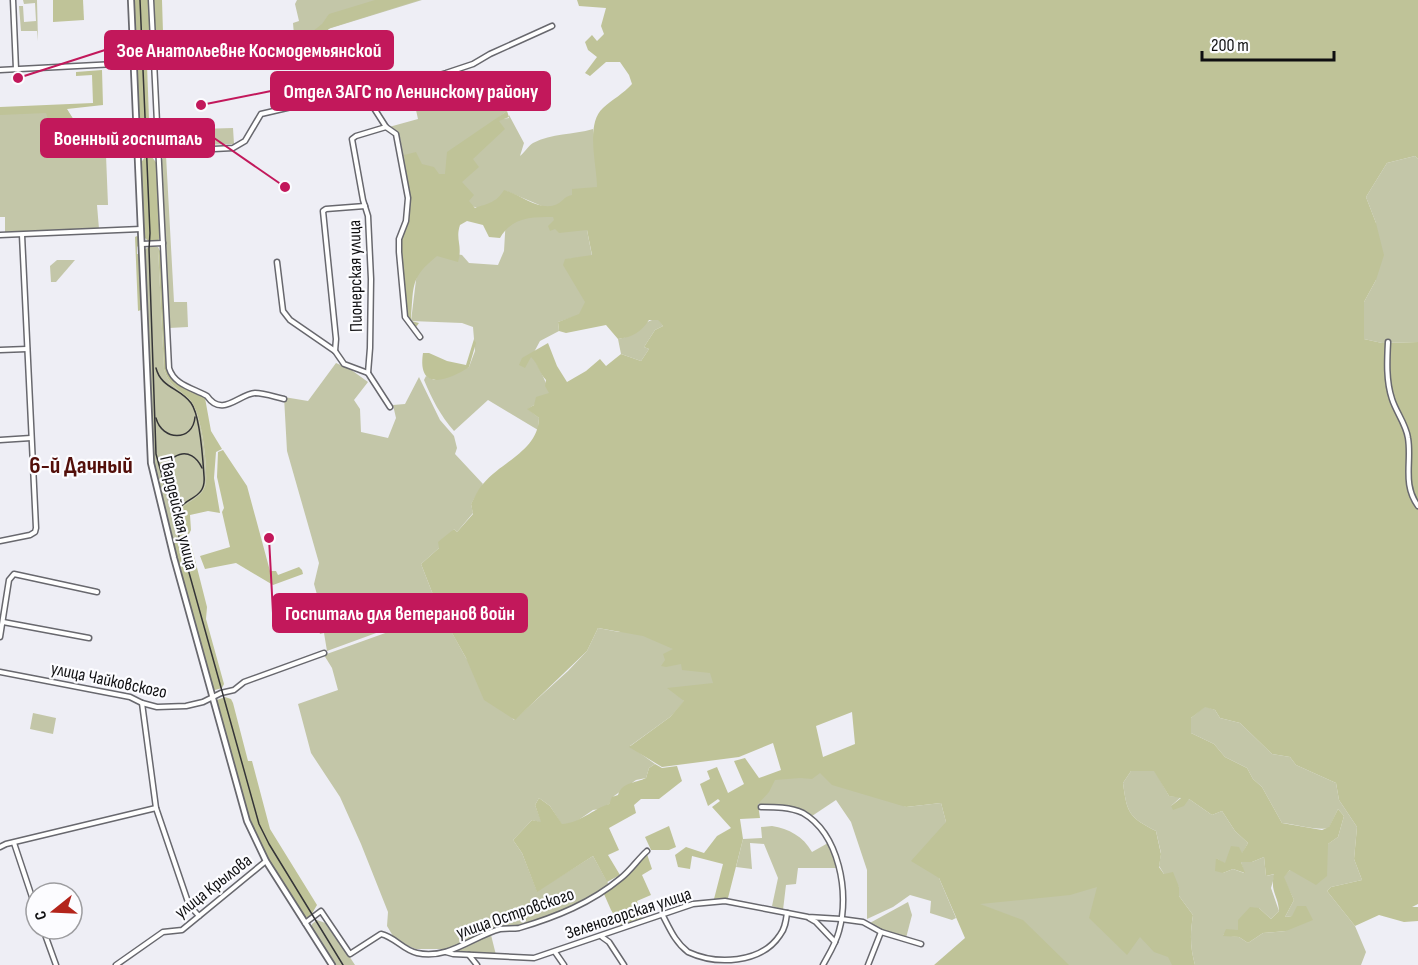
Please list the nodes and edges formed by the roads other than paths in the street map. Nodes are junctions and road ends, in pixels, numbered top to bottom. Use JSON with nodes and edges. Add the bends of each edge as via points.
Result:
{"nodes":[{"id":1,"x":13,"y":0,"type":"edge"},
{"id":2,"x":131,"y":0,"type":"edge"},
{"id":3,"x":151,"y":0,"type":"edge"},
{"id":4,"x":552,"y":26,"type":"dead end"},
{"id":5,"x":154,"y":62,"type":"junction"},
{"id":6,"x":134,"y":63,"type":"junction"},
{"id":7,"x":16,"y":69,"type":"junction"},
{"id":8,"x":0,"y":70,"type":"edge"},
{"id":9,"x":363,"y":91,"type":"junction"},
{"id":10,"x":386,"y":127,"type":"junction"},
{"id":11,"x":137,"y":153,"type":"junction"},
{"id":12,"x":158,"y":153,"type":"junction"},
{"id":13,"x":365,"y":206,"type":"junction"},
{"id":14,"x":141,"y":229,"type":"junction"},
{"id":15,"x":22,"y":235,"type":"junction"},
{"id":16,"x":0,"y":236,"type":"edge"},
{"id":17,"x":163,"y":243,"type":"junction"},
{"id":18,"x":142,"y":244,"type":"junction"},
{"id":19,"x":277,"y":261,"type":"dead end"},
{"id":20,"x":420,"y":337,"type":"dead end"},
{"id":21,"x":1388,"y":342,"type":"dead end"},
{"id":22,"x":27,"y":349,"type":"junction"},
{"id":23,"x":0,"y":350,"type":"edge"},
{"id":24,"x":335,"y":351,"type":"junction"},
{"id":25,"x":368,"y":373,"type":"junction"},
{"id":26,"x":284,"y":399,"type":"dead end"},
{"id":27,"x":390,"y":407,"type":"dead end"},
{"id":28,"x":31,"y":438,"type":"junction"},
{"id":29,"x":0,"y":440,"type":"edge"},
{"id":30,"x":1418,"y":506,"type":"edge"},
{"id":31,"x":0,"y":541,"type":"edge"},
{"id":32,"x":97,"y":592,"type":"dead end"},
{"id":33,"x":3,"y":622,"type":"junction"},
{"id":34,"x":0,"y":637,"type":"edge"},
{"id":35,"x":89,"y":638,"type":"dead end"},
{"id":36,"x":324,"y":653,"type":"dead end"},
{"id":37,"x":0,"y":672,"type":"edge"},
{"id":38,"x":212,"y":698,"type":"junction"},
{"id":39,"x":142,"y":703,"type":"junction"},
{"id":40,"x":761,"y":807,"type":"dead end"},
{"id":41,"x":156,"y":808,"type":"junction"},
{"id":42,"x":14,"y":843,"type":"junction"},
{"id":43,"x":0,"y":847,"type":"edge"},
{"id":44,"x":647,"y":851,"type":"dead end"},
{"id":45,"x":266,"y":861,"type":"junction"},
{"id":46,"x":27,"y":881,"type":"edge"},
{"id":47,"x":787,"y":913,"type":"junction"},
{"id":48,"x":662,"y":914,"type":"junction"},
{"id":49,"x":199,"y":916,"type":"junction"},
{"id":50,"x":808,"y":917,"type":"junction"},
{"id":51,"x":841,"y":919,"type":"junction"},
{"id":52,"x":305,"y":924,"type":"junction"},
{"id":53,"x":881,"y":932,"type":"junction"},
{"id":54,"x":601,"y":936,"type":"junction"},
{"id":55,"x":47,"y":941,"type":"edge"},
{"id":56,"x":835,"y":942,"type":"junction"},
{"id":57,"x":921,"y":944,"type":"dead end"},
{"id":58,"x":446,"y":952,"type":"junction"},
{"id":59,"x":555,"y":952,"type":"junction"},
{"id":60,"x":469,"y":955,"type":"junction"},
{"id":61,"x":56,"y":965,"type":"edge"},
{"id":62,"x":116,"y":965,"type":"edge"},
{"id":63,"x":332,"y":965,"type":"edge"},
{"id":64,"x":477,"y":965,"type":"edge"},
{"id":65,"x":564,"y":965,"type":"edge"},
{"id":66,"x":624,"y":965,"type":"edge"},
{"id":67,"x":823,"y":965,"type":"edge"},
{"id":68,"x":868,"y":965,"type":"edge"}],
"edges":[{"from":1,"to":7,"type":"street"},
{"from":2,"to":6,"type":"street","name":"Гвардейская улица"},
{"from":3,"to":5,"type":"street"},
{"from":4,"to":9,"type":"street","via":[[447,73]]},
{"from":5,"to":6,"type":"street"},
{"from":5,"to":12,"type":"street"},
{"from":6,"to":7,"type":"street"},
{"from":6,"to":11,"type":"street","name":"Гвардейская улица"},
{"from":7,"to":8,"type":"street"},
{"from":9,"to":10,"type":"street"},
{"from":9,"to":12,"type":"street","via":[[261,114],[245,141],[233,148]]},
{"from":10,"to":13,"type":"street","name":"Пионерская улица","via":[[352,139]]},
{"from":10,"to":20,"type":"street","via":[[396,134],[408,198],[399,239],[405,317]]},
{"from":11,"to":12,"type":"street"},
{"from":11,"to":14,"type":"street","name":"Гвардейская улица"},
{"from":12,"to":17,"type":"street"},
{"from":13,"to":24,"type":"street","via":[[323,211]]},
{"from":13,"to":25,"type":"street","name":"Пионерская улица","via":[[370,279]]},
{"from":14,"to":15,"type":"street"},
{"from":14,"to":18,"type":"street","name":"Гвардейская улица"},
{"from":15,"to":16,"type":"street"},
{"from":15,"to":22,"type":"street"},
{"from":17,"to":18,"type":"street"},
{"from":17,"to":26,"type":"street","via":[[171,376],[224,406],[252,394]]},
{"from":18,"to":38,"type":"street","name":"Гвардейская улица","via":[[151,467]]},
{"from":19,"to":24,"type":"street","via":[[283,311]]},
{"from":21,"to":30,"type":"street","via":[[1388,381],[1408,436],[1409,489]]},
{"from":22,"to":23,"type":"street"},
{"from":22,"to":28,"type":"street"},
{"from":24,"to":25,"type":"street","via":[[344,364]]},
{"from":25,"to":27,"type":"street"},
{"from":28,"to":29,"type":"street"},
{"from":28,"to":31,"type":"street","via":[[35,532]]},
{"from":32,"to":33,"type":"street","via":[[14,574],[9,580]]},
{"from":33,"to":34,"type":"street"},
{"from":33,"to":35,"type":"street"},
{"from":36,"to":38,"type":"street","name":"улица Чайковского"},
{"from":37,"to":39,"type":"street","name":"улица Чайковского","via":[[130,697]]},
{"from":38,"to":39,"type":"street","name":"улица Чайковского","via":[[186,706]]},
{"from":38,"to":45,"type":"street","name":"Гвардейская улица","via":[[247,821]]},
{"from":39,"to":41,"type":"street"},
{"from":40,"to":51,"type":"street","via":[[801,813],[825,835],[843,883]]},
{"from":41,"to":42,"type":"street"},
{"from":41,"to":49,"type":"street","via":[[189,905]]},
{"from":42,"to":43,"type":"street"},
{"from":42,"to":46,"type":"street"},
{"from":44,"to":58,"type":"street","name":"улица Островского","via":[[622,877],[592,899],[541,921],[500,929]]},
{"from":45,"to":49,"type":"street","name":"улица Крылова"},
{"from":45,"to":52,"type":"street","name":"Гвардейская улица"},
{"from":47,"to":48,"type":"street","name":"Зеленогорская улица","via":[[725,901],[693,904]]},
{"from":47,"to":48,"type":"street","via":[[782,933],[767,948],[746,959],[721,964],[690,954],[671,935]]},
{"from":47,"to":50,"type":"street","name":"Зеленогорская улица"},
{"from":48,"to":54,"type":"street","name":"Зеленогорская улица"},
{"from":49,"to":62,"type":"street","name":"улица Крылова","via":[[182,930],[163,932]]},
{"from":50,"to":51,"type":"street","name":"Зеленогорская улица"},
{"from":50,"to":56,"type":"street"},
{"from":51,"to":53,"type":"street","name":"Зеленогорская улица","via":[[863,922]]},
{"from":51,"to":56,"type":"street"},
{"from":52,"to":58,"type":"street","via":[[321,911],[350,954],[381,933],[417,953]]},
{"from":52,"to":63,"type":"street","name":"Гвардейская улица"},
{"from":53,"to":57,"type":"street","name":"Зеленогорская улица"},
{"from":53,"to":68,"type":"street"},
{"from":54,"to":59,"type":"street","name":"Зеленогорская улица"},
{"from":54,"to":66,"type":"street"},
{"from":55,"to":61,"type":"street"},
{"from":56,"to":67,"type":"street"},
{"from":58,"to":60,"type":"street","name":"Зеленогорская улица"},
{"from":59,"to":60,"type":"street","name":"Зеленогорская улица","via":[[534,958]]},
{"from":59,"to":65,"type":"street"},
{"from":60,"to":64,"type":"street"}]}
